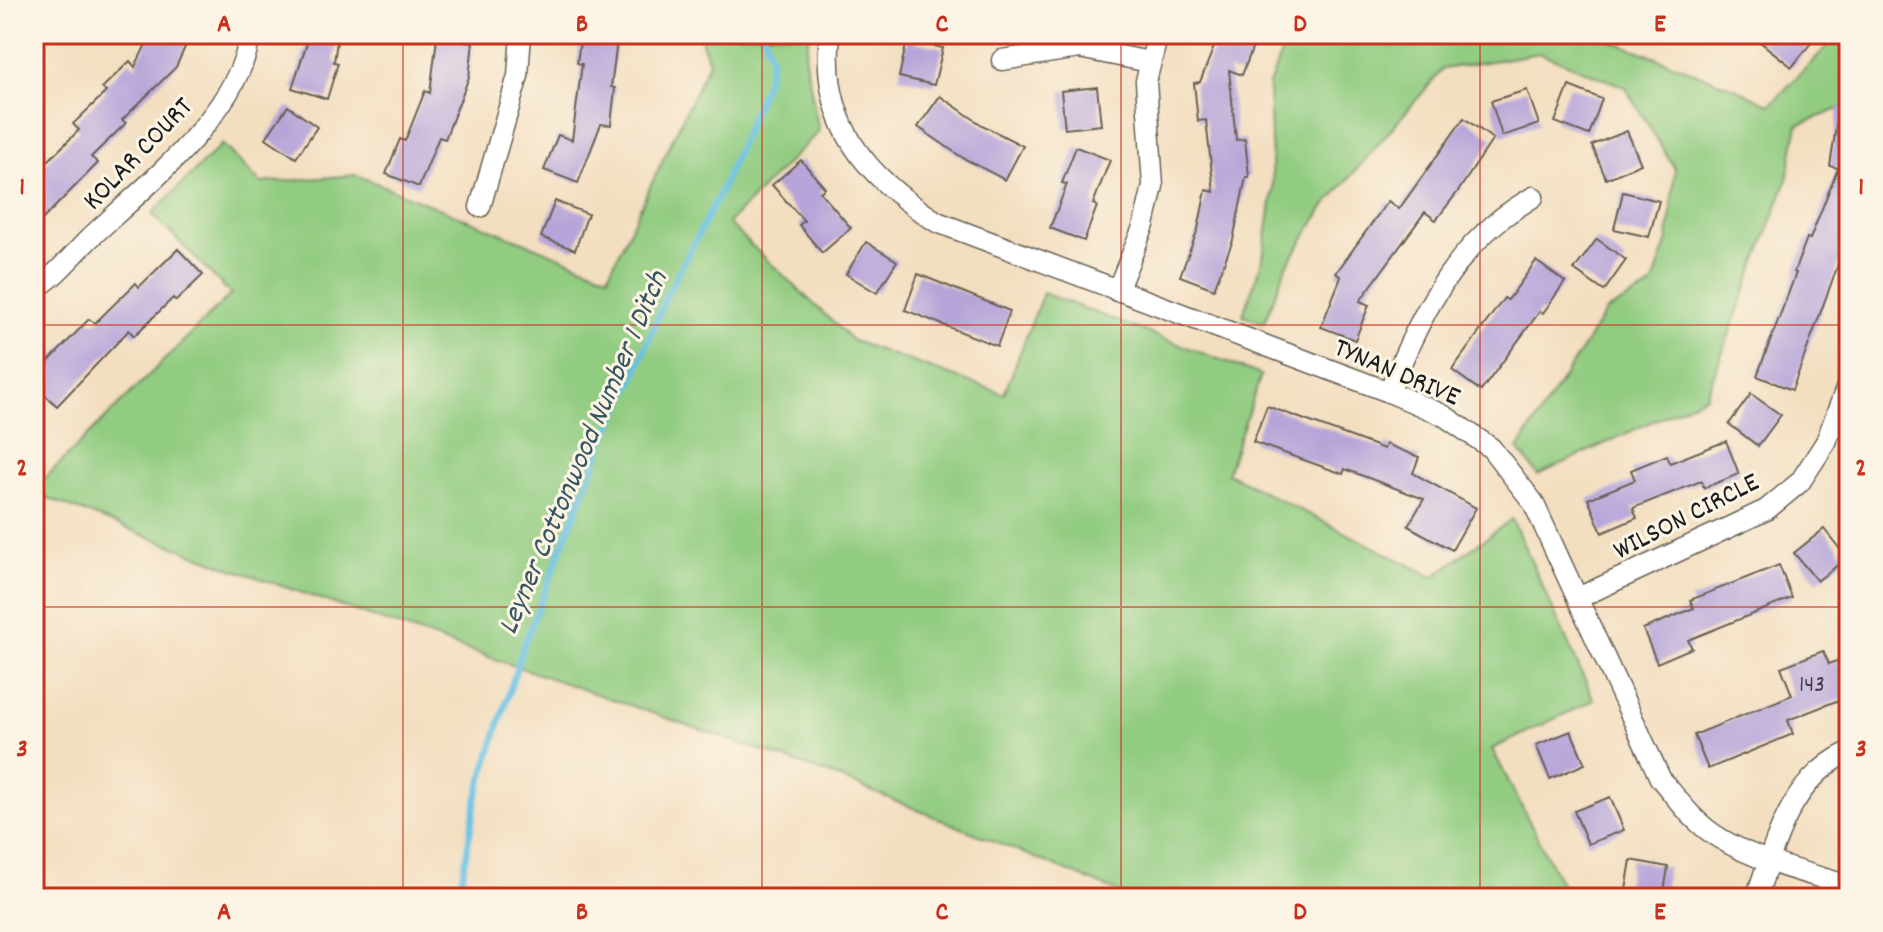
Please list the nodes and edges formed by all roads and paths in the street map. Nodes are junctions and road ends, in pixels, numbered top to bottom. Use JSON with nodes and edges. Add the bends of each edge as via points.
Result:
{"nodes":[{"id":1,"x":250,"y":34,"type":"edge"},
{"id":2,"x":521,"y":34,"type":"edge"},
{"id":3,"x":830,"y":34,"type":"edge"},
{"id":4,"x":1158,"y":34,"type":"edge"},
{"id":5,"x":1002,"y":60,"type":"dead end"},
{"id":6,"x":1150,"y":62,"type":"junction"},
{"id":7,"x":1533,"y":197,"type":"dead end"},
{"id":8,"x":480,"y":207,"type":"dead end"},
{"id":9,"x":34,"y":289,"type":"edge"},
{"id":10,"x":1117,"y":291,"type":"junction"},
{"id":11,"x":1849,"y":381,"type":"edge"},
{"id":12,"x":1389,"y":392,"type":"junction"},
{"id":13,"x":1578,"y":598,"type":"junction"},
{"id":14,"x":1849,"y":752,"type":"edge"},
{"id":15,"x":1770,"y":861,"type":"junction"},
{"id":16,"x":1849,"y":886,"type":"edge"},
{"id":17,"x":1756,"y":898,"type":"edge"}],
"edges":[{"from":1,"to":9,"type":"street","name":"KOLAR COURT","via":[[240,73],[224,101],[174,158]]},
{"from":2,"to":8,"type":"street","via":[[518,76]]},
{"from":3,"to":10,"type":"street","name":"TYNAN DRIVE","via":[[831,89],[845,132],[869,169],[901,199],[937,222]]},
{"from":4,"to":6,"type":"street"},
{"from":5,"to":6,"type":"street","via":[[1079,48]]},
{"from":6,"to":10,"type":"street","via":[[1146,109],[1153,186],[1144,225]]},
{"from":7,"to":12,"type":"street","via":[[1497,222],[1447,277],[1421,318]]},
{"from":10,"to":12,"type":"street","name":"TYNAN DRIVE"},
{"from":11,"to":13,"type":"street","name":"WILSON CIRCLE","via":[[1826,442],[1800,482],[1766,510]]},
{"from":12,"to":13,"type":"street","name":"TYNAN DRIVE","via":[[1443,415],[1491,448],[1533,502]]},
{"from":13,"to":15,"type":"street","name":"TYNAN DRIVE","via":[[1660,778],[1720,839]]},
{"from":14,"to":15,"type":"street","via":[[1813,776],[1793,801]]},
{"from":15,"to":16,"type":"street","name":"TYNAN DRIVE"},
{"from":15,"to":17,"type":"street"}]}
